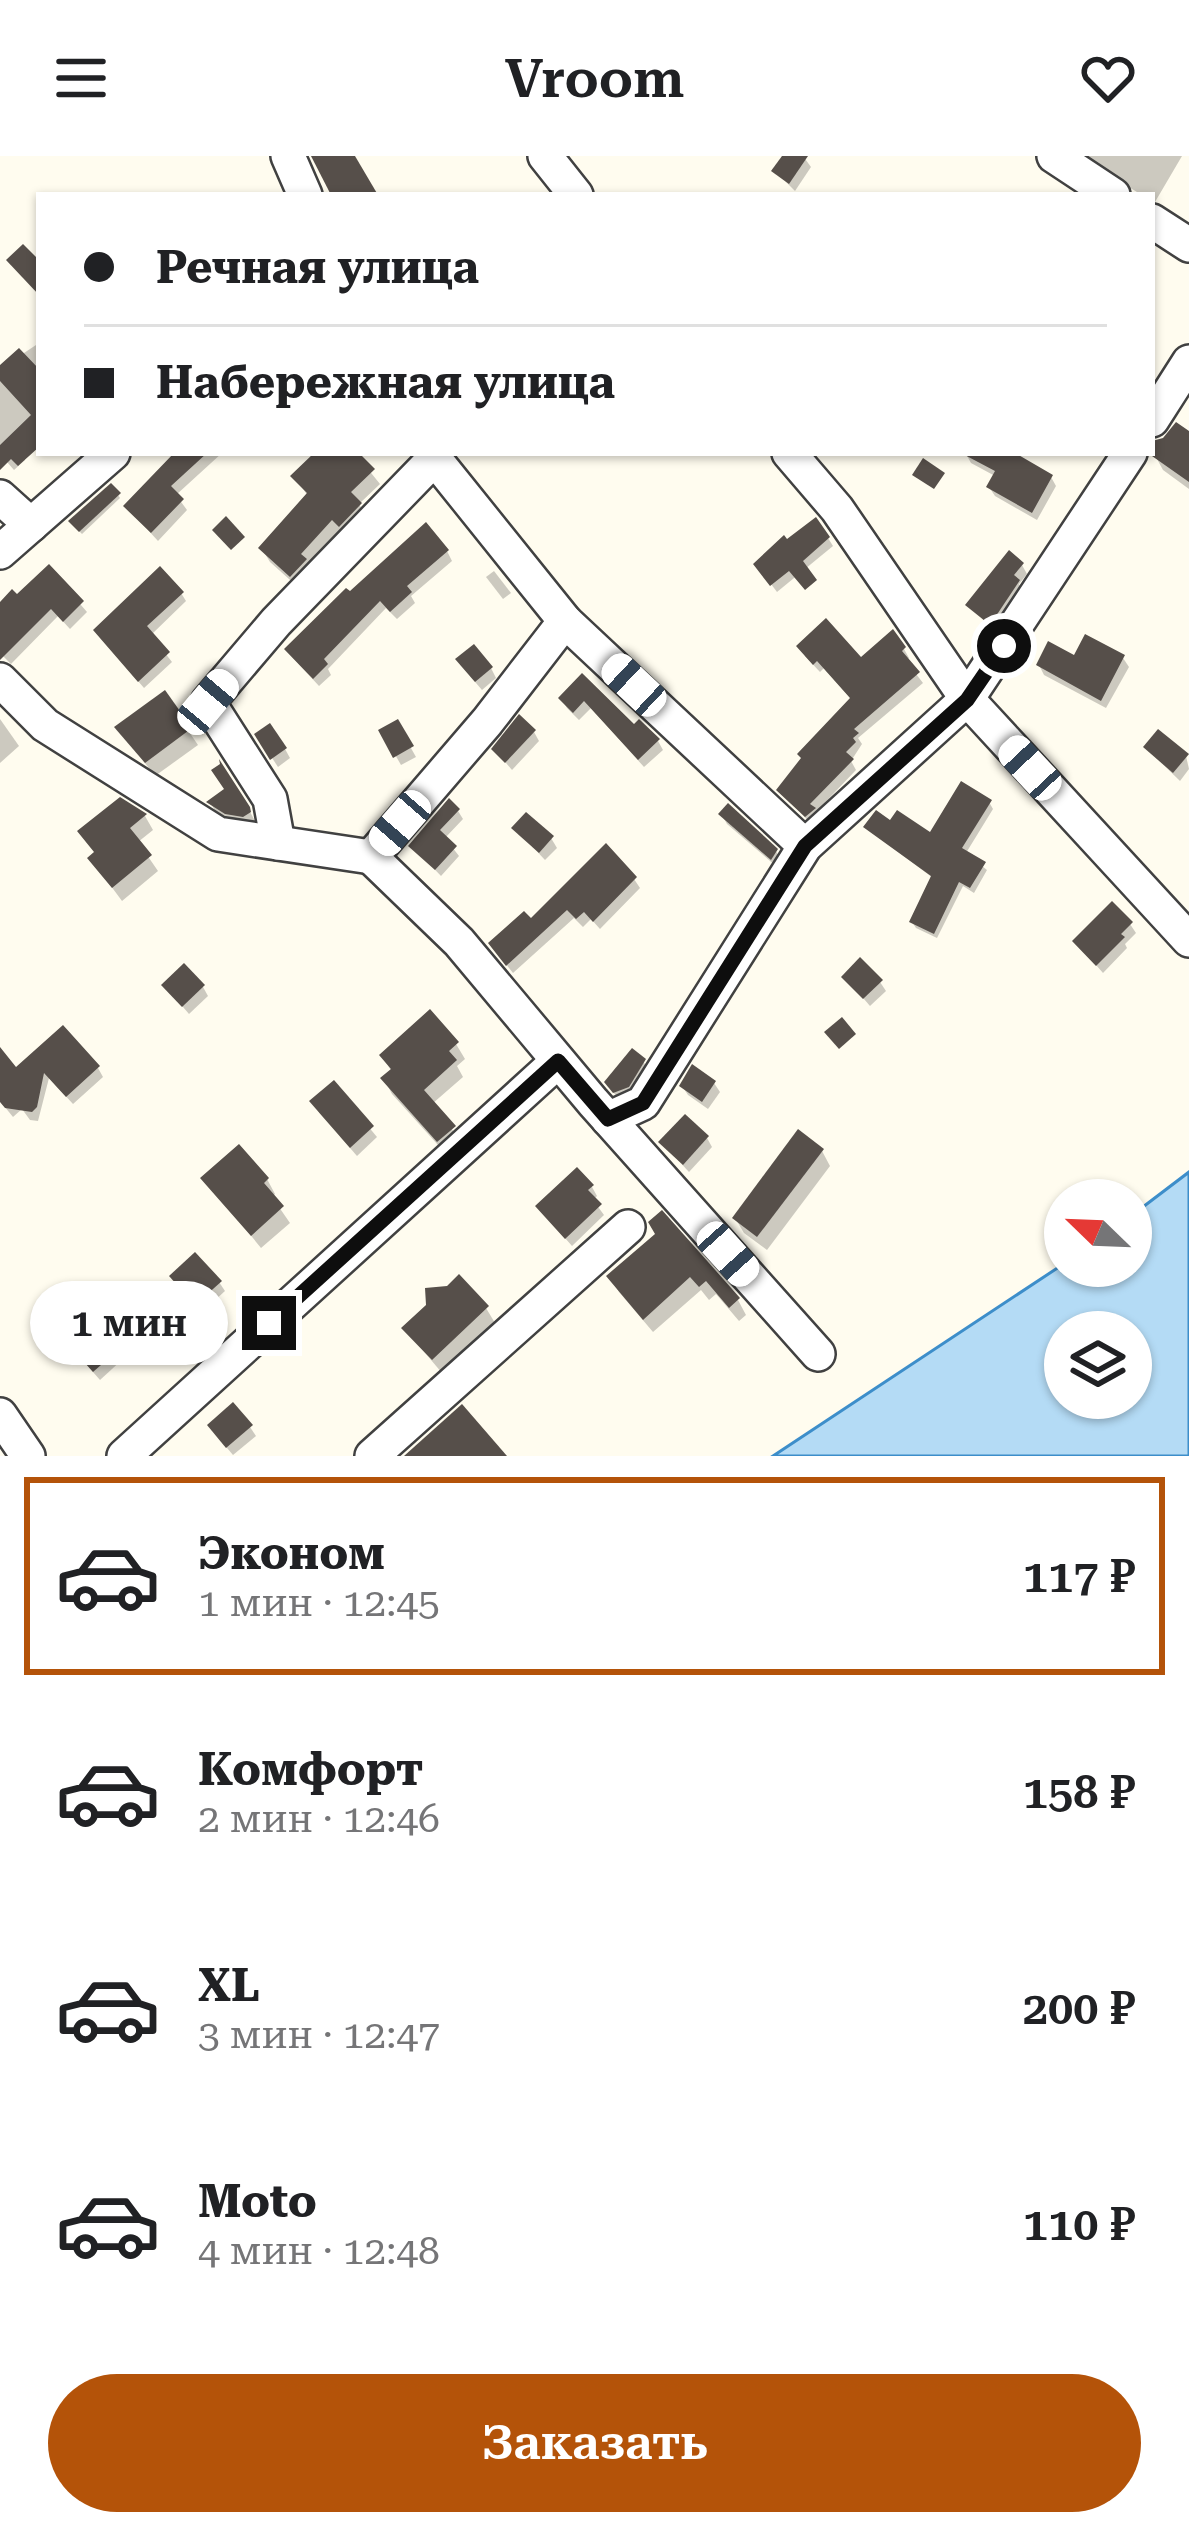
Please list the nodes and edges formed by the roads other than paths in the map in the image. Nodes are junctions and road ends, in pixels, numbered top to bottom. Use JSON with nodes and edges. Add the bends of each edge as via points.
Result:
{"nodes":[{"id":1,"x":288,"y":156,"type":"edge"},
{"id":2,"x":545,"y":156,"type":"edge"},
{"id":3,"x":1054,"y":156,"type":"edge"},
{"id":4,"x":303,"y":192,"type":"edge"},
{"id":5,"x":574,"y":192,"type":"edge"},
{"id":6,"x":1108,"y":192,"type":"edge"},
{"id":7,"x":1155,"y":223,"type":"edge"},
{"id":8,"x":1189,"y":245,"type":"edge"},
{"id":9,"x":1189,"y":362,"type":"edge"},
{"id":10,"x":1155,"y":415,"type":"edge"},
{"id":11,"x":110,"y":456,"type":"edge"},
{"id":12,"x":432,"y":456,"type":"edge"},
{"id":13,"x":792,"y":456,"type":"edge"},
{"id":14,"x":1128,"y":456,"type":"edge"},
{"id":15,"x":0,"y":497,"type":"edge"},
{"id":16,"x":31,"y":526,"type":"junction"},
{"id":17,"x":0,"y":552,"type":"edge"},
{"id":18,"x":566,"y":621,"type":"junction"},
{"id":19,"x":0,"y":680,"type":"edge"},
{"id":20,"x":967,"y":700,"type":"junction"},
{"id":21,"x":278,"y":843,"type":"junction"},
{"id":22,"x":805,"y":846,"type":"junction"},
{"id":23,"x":370,"y":857,"type":"junction"},
{"id":24,"x":1189,"y":940,"type":"edge"},
{"id":25,"x":558,"y":1061,"type":"junction"},
{"id":26,"x":608,"y":1119,"type":"junction"},
{"id":27,"x":628,"y":1227,"type":"dead end"},
{"id":28,"x":818,"y":1354,"type":"dead end"},
{"id":29,"x":0,"y":1415,"type":"edge"},
{"id":30,"x":28,"y":1456,"type":"edge"},
{"id":31,"x":124,"y":1456,"type":"edge"},
{"id":32,"x":372,"y":1456,"type":"edge"}],
"edges":[{"from":1,"to":4,"type":"street"},
{"from":2,"to":5,"type":"street"},
{"from":3,"to":6,"type":"street"},
{"from":7,"to":8,"type":"street"},
{"from":9,"to":10,"type":"street"},
{"from":11,"to":16,"type":"street"},
{"from":12,"to":18,"type":"street"},
{"from":12,"to":21,"type":"street","via":[[208,702],[270,799]]},
{"from":13,"to":20,"type":"street"},
{"from":14,"to":20,"type":"street"},
{"from":15,"to":16,"type":"street"},
{"from":16,"to":17,"type":"street"},
{"from":18,"to":22,"type":"street"},
{"from":18,"to":23,"type":"street"},
{"from":19,"to":21,"type":"street","via":[[45,725],[218,834]]},
{"from":20,"to":22,"type":"street"},
{"from":20,"to":24,"type":"street"},
{"from":21,"to":23,"type":"street"},
{"from":22,"to":26,"type":"street","via":[[643,1103]]},
{"from":23,"to":25,"type":"street","via":[[460,942]]},
{"from":25,"to":26,"type":"street"},
{"from":25,"to":31,"type":"street"},
{"from":26,"to":28,"type":"street"},
{"from":27,"to":32,"type":"street"},
{"from":29,"to":30,"type":"street"}]}
